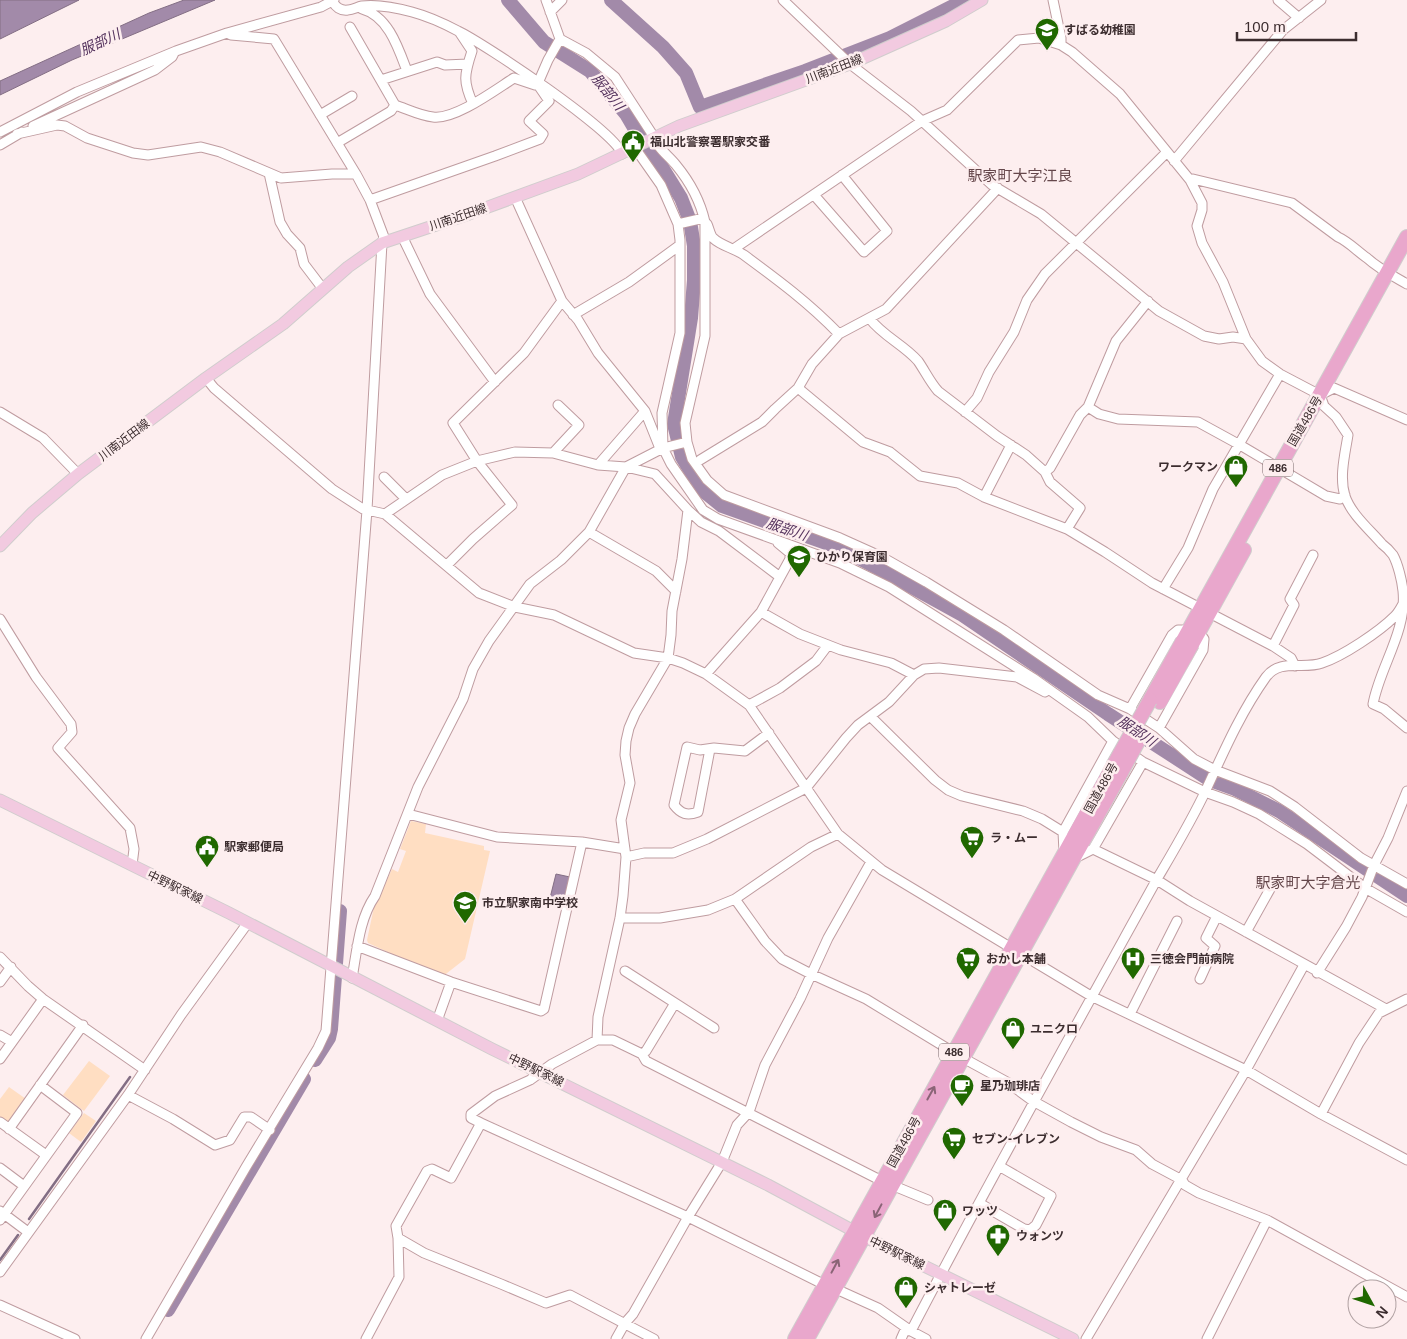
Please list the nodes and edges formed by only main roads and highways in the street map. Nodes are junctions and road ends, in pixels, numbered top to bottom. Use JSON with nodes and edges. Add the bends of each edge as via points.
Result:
{"nodes":[{"id":1,"x":982,"y":0,"type":"edge"},
{"id":2,"x":1407,"y":238,"type":"edge"},
{"id":3,"x":1407,"y":256,"type":"edge"},
{"id":4,"x":1396,"y":278,"type":"edge"},
{"id":5,"x":1322,"y":401,"type":"junction"},
{"id":6,"x":0,"y":546,"type":"edge"},
{"id":7,"x":0,"y":800,"type":"edge"},
{"id":8,"x":859,"y":1234,"type":"junction"},
{"id":9,"x":830,"y":1287,"type":"junction"},
{"id":10,"x":795,"y":1339,"type":"edge"},
{"id":11,"x":807,"y":1339,"type":"edge"},
{"id":12,"x":1073,"y":1339,"type":"edge"}],
"edges":[{"from":1,"to":6,"type":"main road","name":"川南近田線","via":[[946,21],[850,64],[679,126],[578,174],[382,243],[348,267],[284,324],[78,474],[32,513]]},
{"from":2,"to":4,"type":"highway","name":"国道486号","number":"486"},
{"from":3,"to":4,"type":"highway","name":"国道486号","number":"486"},
{"from":4,"to":5,"type":"highway","name":"国道486号","number":"486"},
{"from":4,"to":5,"type":"highway","name":"国道486号","number":"486","via":[[1334,388]]},
{"from":5,"to":8,"type":"highway","name":"国道486号","number":"486","bridge":true},
{"from":7,"to":8,"type":"main road","name":"中野駅家線"},
{"from":8,"to":9,"type":"highway","name":"国道486号","number":"486"},
{"from":8,"to":12,"type":"main road","name":"中野駅家線"},
{"from":9,"to":10,"type":"highway","name":"国道486号","number":"486"},
{"from":9,"to":11,"type":"highway","name":"国道486号","number":"486"}]}
